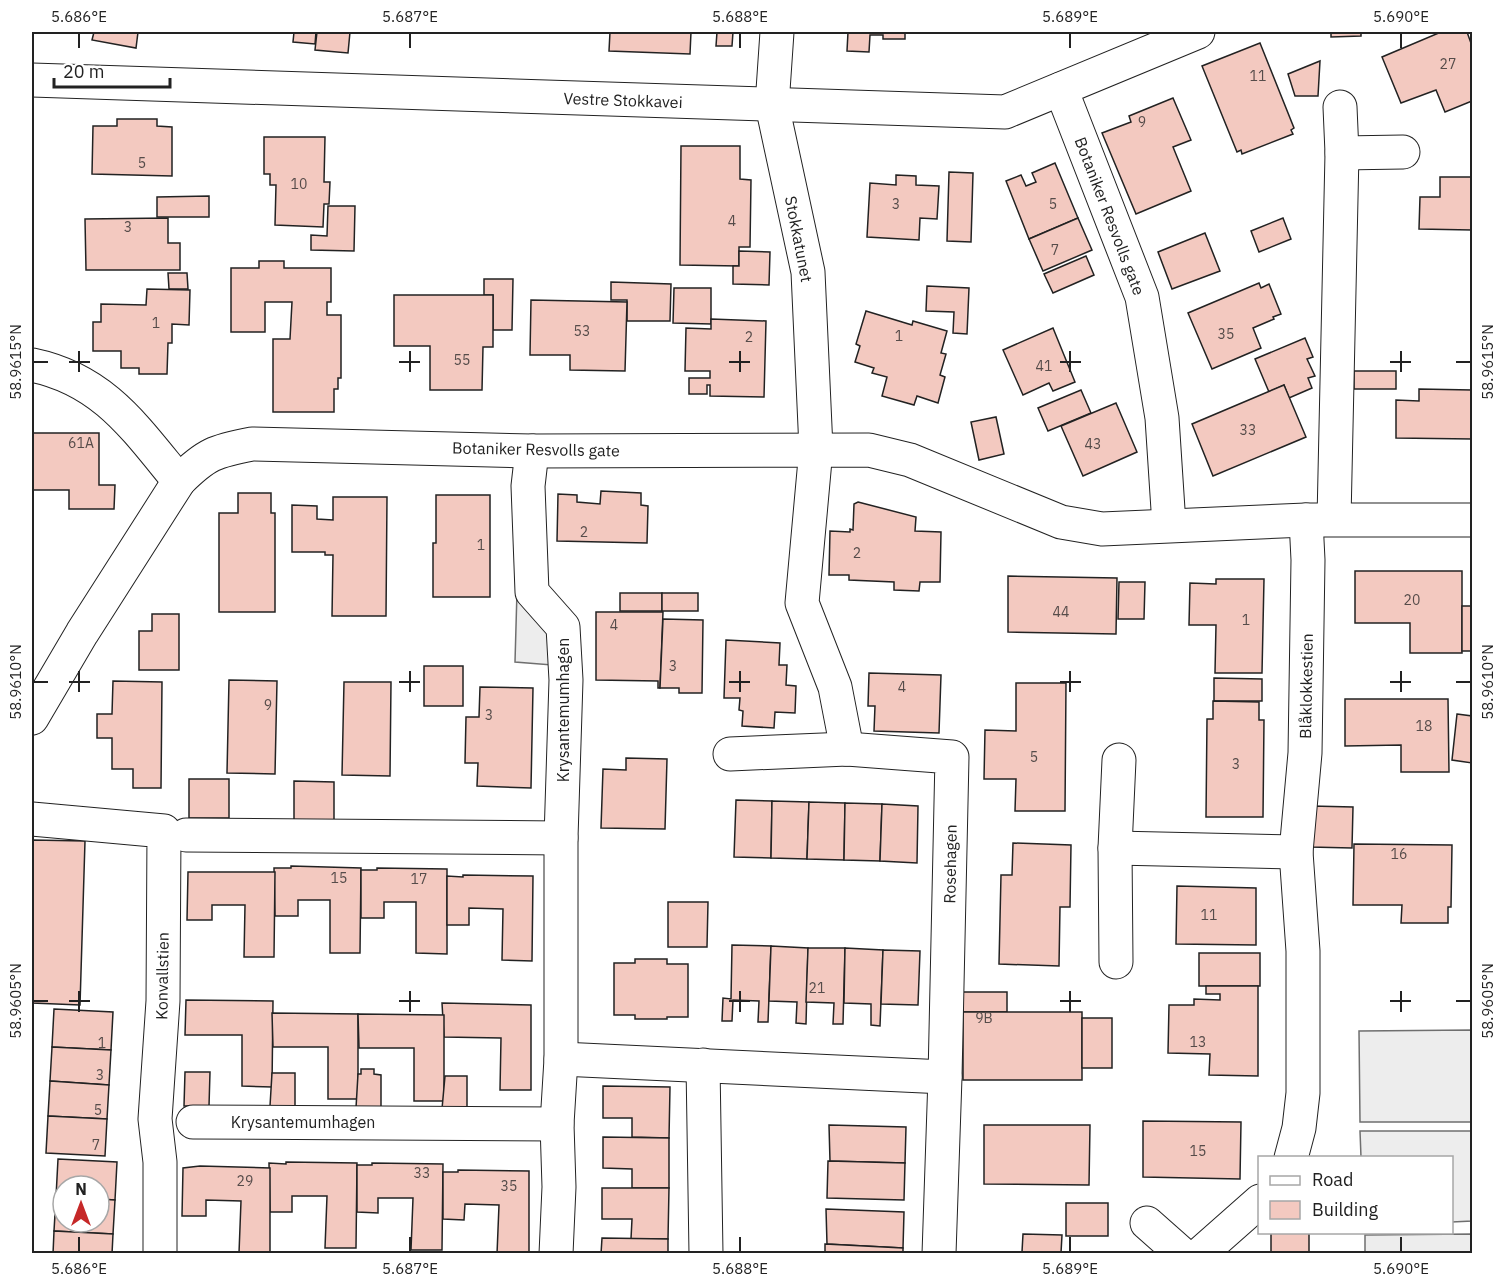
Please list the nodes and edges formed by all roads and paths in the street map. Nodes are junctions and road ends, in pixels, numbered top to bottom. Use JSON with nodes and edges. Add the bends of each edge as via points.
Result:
{"nodes":[{"id":1,"x":777,"y":32,"type":"edge"},
{"id":2,"x":1198,"y":32,"type":"edge"},
{"id":3,"x":32,"y":80,"type":"edge"},
{"id":4,"x":1061,"y":88,"type":"junction"},
{"id":5,"x":772,"y":105,"type":"junction"},
{"id":6,"x":1340,"y":107,"type":"dead end"},
{"id":7,"x":1403,"y":152,"type":"dead end"},
{"id":8,"x":1342,"y":153,"type":"junction"},
{"id":9,"x":32,"y":365,"type":"edge"},
{"id":10,"x":816,"y":449,"type":"junction"},
{"id":11,"x":532,"y":451,"type":"junction"},
{"id":12,"x":179,"y":481,"type":"junction"},
{"id":13,"x":1320,"y":519,"type":"junction"},
{"id":14,"x":1473,"y":520,"type":"edge"},
{"id":15,"x":1169,"y":525,"type":"junction"},
{"id":16,"x":32,"y":718,"type":"edge"},
{"id":17,"x":847,"y":749,"type":"junction"},
{"id":18,"x":730,"y":754,"type":"dead end"},
{"id":19,"x":1119,"y":760,"type":"dead end"},
{"id":20,"x":32,"y":819,"type":"edge"},
{"id":21,"x":186,"y":835,"type":"dead end"},
{"id":22,"x":561,"y":838,"type":"junction"},
{"id":23,"x":1115,"y":849,"type":"junction"},
{"id":24,"x":1296,"y":852,"type":"junction"},
{"id":25,"x":1116,"y":962,"type":"dead end"},
{"id":26,"x":561,"y":1059,"type":"junction"},
{"id":27,"x":703,"y":1065,"type":"junction"},
{"id":28,"x":945,"y":1077,"type":"junction"},
{"id":29,"x":193,"y":1122,"type":"dead end"},
{"id":30,"x":557,"y":1124,"type":"junction"},
{"id":31,"x":1292,"y":1156,"type":"edge"},
{"id":32,"x":1258,"y":1203,"type":"edge"},
{"id":33,"x":1147,"y":1223,"type":"dead end"},
{"id":34,"x":160,"y":1254,"type":"edge"},
{"id":35,"x":556,"y":1254,"type":"edge"},
{"id":36,"x":706,"y":1254,"type":"edge"},
{"id":37,"x":939,"y":1254,"type":"edge"},
{"id":38,"x":1182,"y":1254,"type":"edge"},
{"id":39,"x":1200,"y":1254,"type":"edge"}],
"edges":[{"from":1,"to":5,"type":"street","name":"Stokkatunet"},
{"from":2,"to":4,"type":"street","name":"Vestre Stokkavei"},
{"from":3,"to":5,"type":"street","name":"Vestre Stokkavei"},
{"from":4,"to":5,"type":"street","name":"Vestre Stokkavei","via":[[1005,112]]},
{"from":4,"to":15,"type":"street","name":"Botaniker Resvolls gate","via":[[1142,297],[1162,418]]},
{"from":5,"to":10,"type":"street","name":"Stokkatunet","via":[[808,272]]},
{"from":6,"to":8,"type":"street"},
{"from":7,"to":8,"type":"street"},
{"from":8,"to":13,"type":"street"},
{"from":9,"to":12,"type":"street","via":[[50,369],[106,399]]},
{"from":10,"to":11,"type":"street","name":"Botaniker Resvolls gate"},
{"from":10,"to":15,"type":"street","name":"Botaniker Resvolls gate","via":[[870,450],[910,460],[1061,522],[1102,529]]},
{"from":10,"to":17,"type":"street","via":[[802,603],[835,687]]},
{"from":11,"to":12,"type":"street","name":"Botaniker Resvolls gate","via":[[252,444],[223,449],[199,461]]},
{"from":11,"to":22,"type":"street","name":"Krysantemumhagen","via":[[528,486],[532,592],[563,627],[566,680]]},
{"from":12,"to":16,"type":"street","name":"Botaniker Resvolls gate"},
{"from":13,"to":14,"type":"street","name":"Botaniker Resvolls gate"},
{"from":13,"to":15,"type":"street","name":"Botaniker Resvolls gate"},
{"from":13,"to":24,"type":"street","name":"Blåklokkestien","via":[[1308,560],[1305,753]]},
{"from":17,"to":18,"type":"street","name":"Rosehagen"},
{"from":17,"to":28,"type":"street","name":"Rosehagen","via":[[952,757]]},
{"from":19,"to":23,"type":"street"},
{"from":20,"to":34,"type":"street","name":"Konvallstien","via":[[164,831],[163,1001],[155,1119],[160,1162]]},
{"from":21,"to":22,"type":"street"},
{"from":22,"to":26,"type":"street","name":"Krysantemumhagen"},
{"from":23,"to":24,"type":"street"},
{"from":23,"to":25,"type":"street"},
{"from":24,"to":31,"type":"street","name":"Blåklokkestien","via":[[1303,951],[1303,1094]]},
{"from":26,"to":27,"type":"street"},
{"from":26,"to":30,"type":"street","name":"Krysantemumhagen"},
{"from":27,"to":28,"type":"street"},
{"from":27,"to":36,"type":"street"},
{"from":28,"to":37,"type":"street","name":"Rosehagen"},
{"from":29,"to":30,"type":"street","name":"Krysantemumhagen"},
{"from":30,"to":35,"type":"street","name":"Krysantemumhagen"},
{"from":32,"to":39,"type":"street"},
{"from":33,"to":38,"type":"street"}]}
